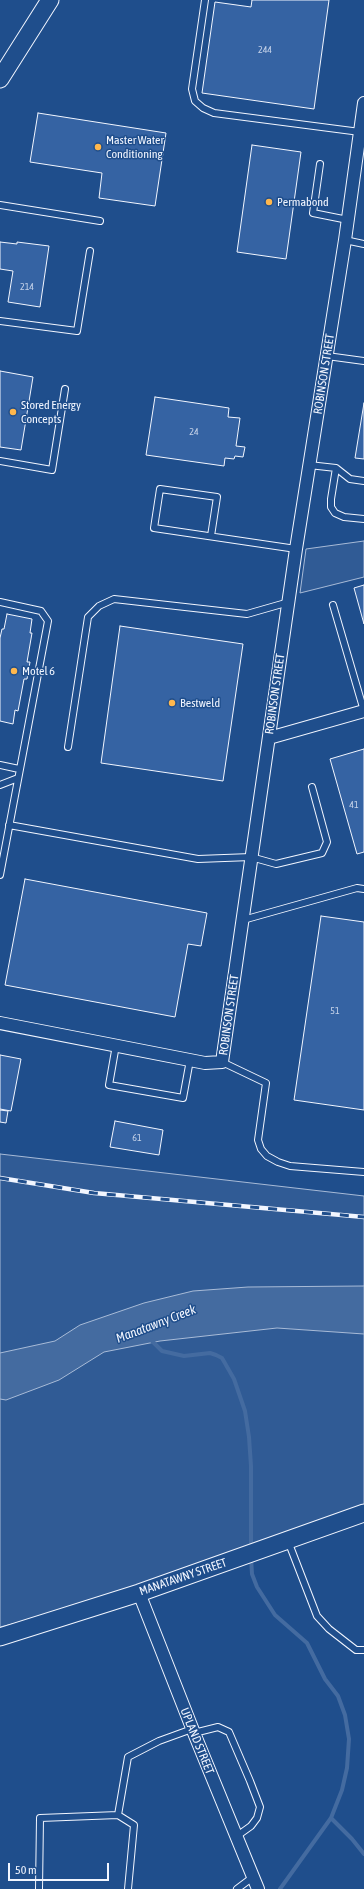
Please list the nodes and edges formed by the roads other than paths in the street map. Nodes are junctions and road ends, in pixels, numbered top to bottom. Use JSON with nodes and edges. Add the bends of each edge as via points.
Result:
{"nodes":[{"id":1,"x":50,"y":0,"type":"edge"},
{"id":2,"x":205,"y":0,"type":"edge"},
{"id":3,"x":0,"y":79,"type":"edge"},
{"id":4,"x":364,"y":103,"type":"edge"},
{"id":5,"x":360,"y":132,"type":"junction"},
{"id":6,"x":320,"y":164,"type":"dead end"},
{"id":7,"x":0,"y":205,"type":"edge"},
{"id":8,"x":100,"y":220,"type":"dead end"},
{"id":9,"x":348,"y":220,"type":"junction"},
{"id":10,"x":345,"y":240,"type":"junction"},
{"id":11,"x":364,"y":244,"type":"edge"},
{"id":12,"x":90,"y":251,"type":"dead end"},
{"id":13,"x":0,"y":321,"type":"edge"},
{"id":14,"x":327,"y":356,"type":"junction"},
{"id":15,"x":364,"y":361,"type":"edge"},
{"id":16,"x":65,"y":389,"type":"dead end"},
{"id":17,"x":0,"y":461,"type":"edge"},
{"id":18,"x":309,"y":465,"type":"junction"},
{"id":19,"x":336,"y":468,"type":"junction"},
{"id":20,"x":364,"y":481,"type":"edge"},
{"id":21,"x":364,"y":519,"type":"edge"},
{"id":22,"x":211,"y":536,"type":"junction"},
{"id":23,"x":296,"y":548,"type":"junction"},
{"id":24,"x":0,"y":602,"type":"edge"},
{"id":25,"x":289,"y":602,"type":"junction"},
{"id":26,"x":333,"y":605,"type":"dead end"},
{"id":27,"x":364,"y":711,"type":"edge"},
{"id":28,"x":269,"y":738,"type":"junction"},
{"id":29,"x":68,"y":747,"type":"dead end"},
{"id":30,"x":0,"y":765,"type":"edge"},
{"id":31,"x":19,"y":769,"type":"junction"},
{"id":32,"x":18,"y":778,"type":"junction"},
{"id":33,"x":0,"y":785,"type":"edge"},
{"id":34,"x":312,"y":787,"type":"dead end"},
{"id":35,"x":9,"y":825,"type":"junction"},
{"id":36,"x":251,"y":857,"type":"junction"},
{"id":37,"x":0,"y":874,"type":"edge"},
{"id":38,"x":364,"y":889,"type":"edge"},
{"id":39,"x":243,"y":920,"type":"junction"},
{"id":40,"x":0,"y":1023,"type":"edge"},
{"id":41,"x":116,"y":1046,"type":"junction"},
{"id":42,"x":190,"y":1060,"type":"junction"},
{"id":43,"x":222,"y":1062,"type":"junction"},
{"id":44,"x":364,"y":1172,"type":"edge"},
{"id":45,"x":364,"y":1514,"type":"edge"},
{"id":46,"x":288,"y":1540,"type":"junction"},
{"id":47,"x":138,"y":1593,"type":"junction"},
{"id":48,"x":0,"y":1637,"type":"edge"},
{"id":49,"x":364,"y":1650,"type":"edge"},
{"id":50,"x":193,"y":1731,"type":"junction"},
{"id":51,"x":118,"y":1816,"type":"junction"},
{"id":52,"x":237,"y":1836,"type":"junction"},
{"id":53,"x":253,"y":1876,"type":"junction"},
{"id":54,"x":40,"y":1889,"type":"edge"},
{"id":55,"x":128,"y":1889,"type":"edge"},
{"id":56,"x":237,"y":1889,"type":"edge"},
{"id":57,"x":258,"y":1889,"type":"edge"}],
"edges":[{"from":1,"to":3,"type":"street"},
{"from":2,"to":5,"type":"lane","via":[[192,89],[196,101],[203,108],[214,113]]},
{"from":4,"to":5,"type":"street","name":"ROBINSON STREET"},
{"from":5,"to":9,"type":"street","name":"ROBINSON STREET"},
{"from":6,"to":9,"type":"lane","via":[[313,213]]},
{"from":7,"to":8,"type":"lane"},
{"from":9,"to":10,"type":"street","name":"ROBINSON STREET"},
{"from":10,"to":11,"type":"lane"},
{"from":10,"to":14,"type":"street","name":"ROBINSON STREET"},
{"from":12,"to":13,"type":"lane","via":[[77,331]]},
{"from":14,"to":15,"type":"lane"},
{"from":14,"to":18,"type":"street","name":"ROBINSON STREET"},
{"from":16,"to":17,"type":"lane","via":[[52,470]]},
{"from":18,"to":19,"type":"lane"},
{"from":18,"to":23,"type":"street","name":"ROBINSON STREET"},
{"from":19,"to":20,"type":"lane","via":[[350,479]]},
{"from":19,"to":21,"type":"lane","via":[[330,499],[331,508],[344,517]]},
{"from":22,"to":22,"type":"lane","via":[[154,528],[160,489],[217,497]]},
{"from":22,"to":23,"type":"lane"},
{"from":23,"to":25,"type":"street","name":"ROBINSON STREET"},
{"from":24,"to":31,"type":"lane","via":[[41,611],[48,621]]},
{"from":25,"to":28,"type":"street","name":"ROBINSON STREET"},
{"from":25,"to":29,"type":"lane","via":[[248,614],[114,599],[99,606],[88,617]]},
{"from":26,"to":27,"type":"lane"},
{"from":27,"to":28,"type":"street"},
{"from":28,"to":36,"type":"street","name":"ROBINSON STREET"},
{"from":30,"to":31,"type":"lane"},
{"from":31,"to":32,"type":"lane"},
{"from":32,"to":33,"type":"lane"},
{"from":32,"to":35,"type":"lane"},
{"from":34,"to":36,"type":"lane","via":[[327,842],[322,853],[276,864]]},
{"from":35,"to":36,"type":"lane","via":[[198,859]]},
{"from":35,"to":37,"type":"lane"},
{"from":36,"to":39,"type":"street","name":"ROBINSON STREET"},
{"from":38,"to":39,"type":"lane","via":[[357,888]]},
{"from":39,"to":43,"type":"street","name":"ROBINSON STREET"},
{"from":40,"to":41,"type":"street","name":"ROBINSON STREET"},
{"from":41,"to":42,"type":"street","name":"ROBINSON STREET"},
{"from":41,"to":42,"type":"lane","via":[[109,1085],[184,1098]]},
{"from":42,"to":43,"type":"street","name":"ROBINSON STREET","via":[[205,1063]]},
{"from":43,"to":44,"type":"lane","via":[[266,1083],[258,1140],[267,1156],[290,1166]]},
{"from":45,"to":46,"type":"street","name":"MANATAWNY STREET"},
{"from":46,"to":47,"type":"street","name":"MANATAWNY STREET"},
{"from":46,"to":49,"type":"lane","via":[[317,1616],[356,1650]]},
{"from":47,"to":48,"type":"street","name":"MANATAWNY STREET"},
{"from":47,"to":50,"type":"street","name":"UPLAND STREET"},
{"from":50,"to":51,"type":"lane","via":[[159,1741],[128,1757]]},
{"from":50,"to":52,"type":"street","name":"UPLAND STREET"},
{"from":50,"to":52,"type":"lane","via":[[218,1727],[229,1732],[250,1781],[260,1807],[251,1826]]},
{"from":51,"to":54,"type":"lane","via":[[40,1818]]},
{"from":51,"to":55,"type":"lane","via":[[134,1825]]},
{"from":52,"to":53,"type":"street","name":"UPLAND STREET"},
{"from":53,"to":56,"type":"lane"},
{"from":53,"to":57,"type":"street","name":"UPLAND STREET"}]}
